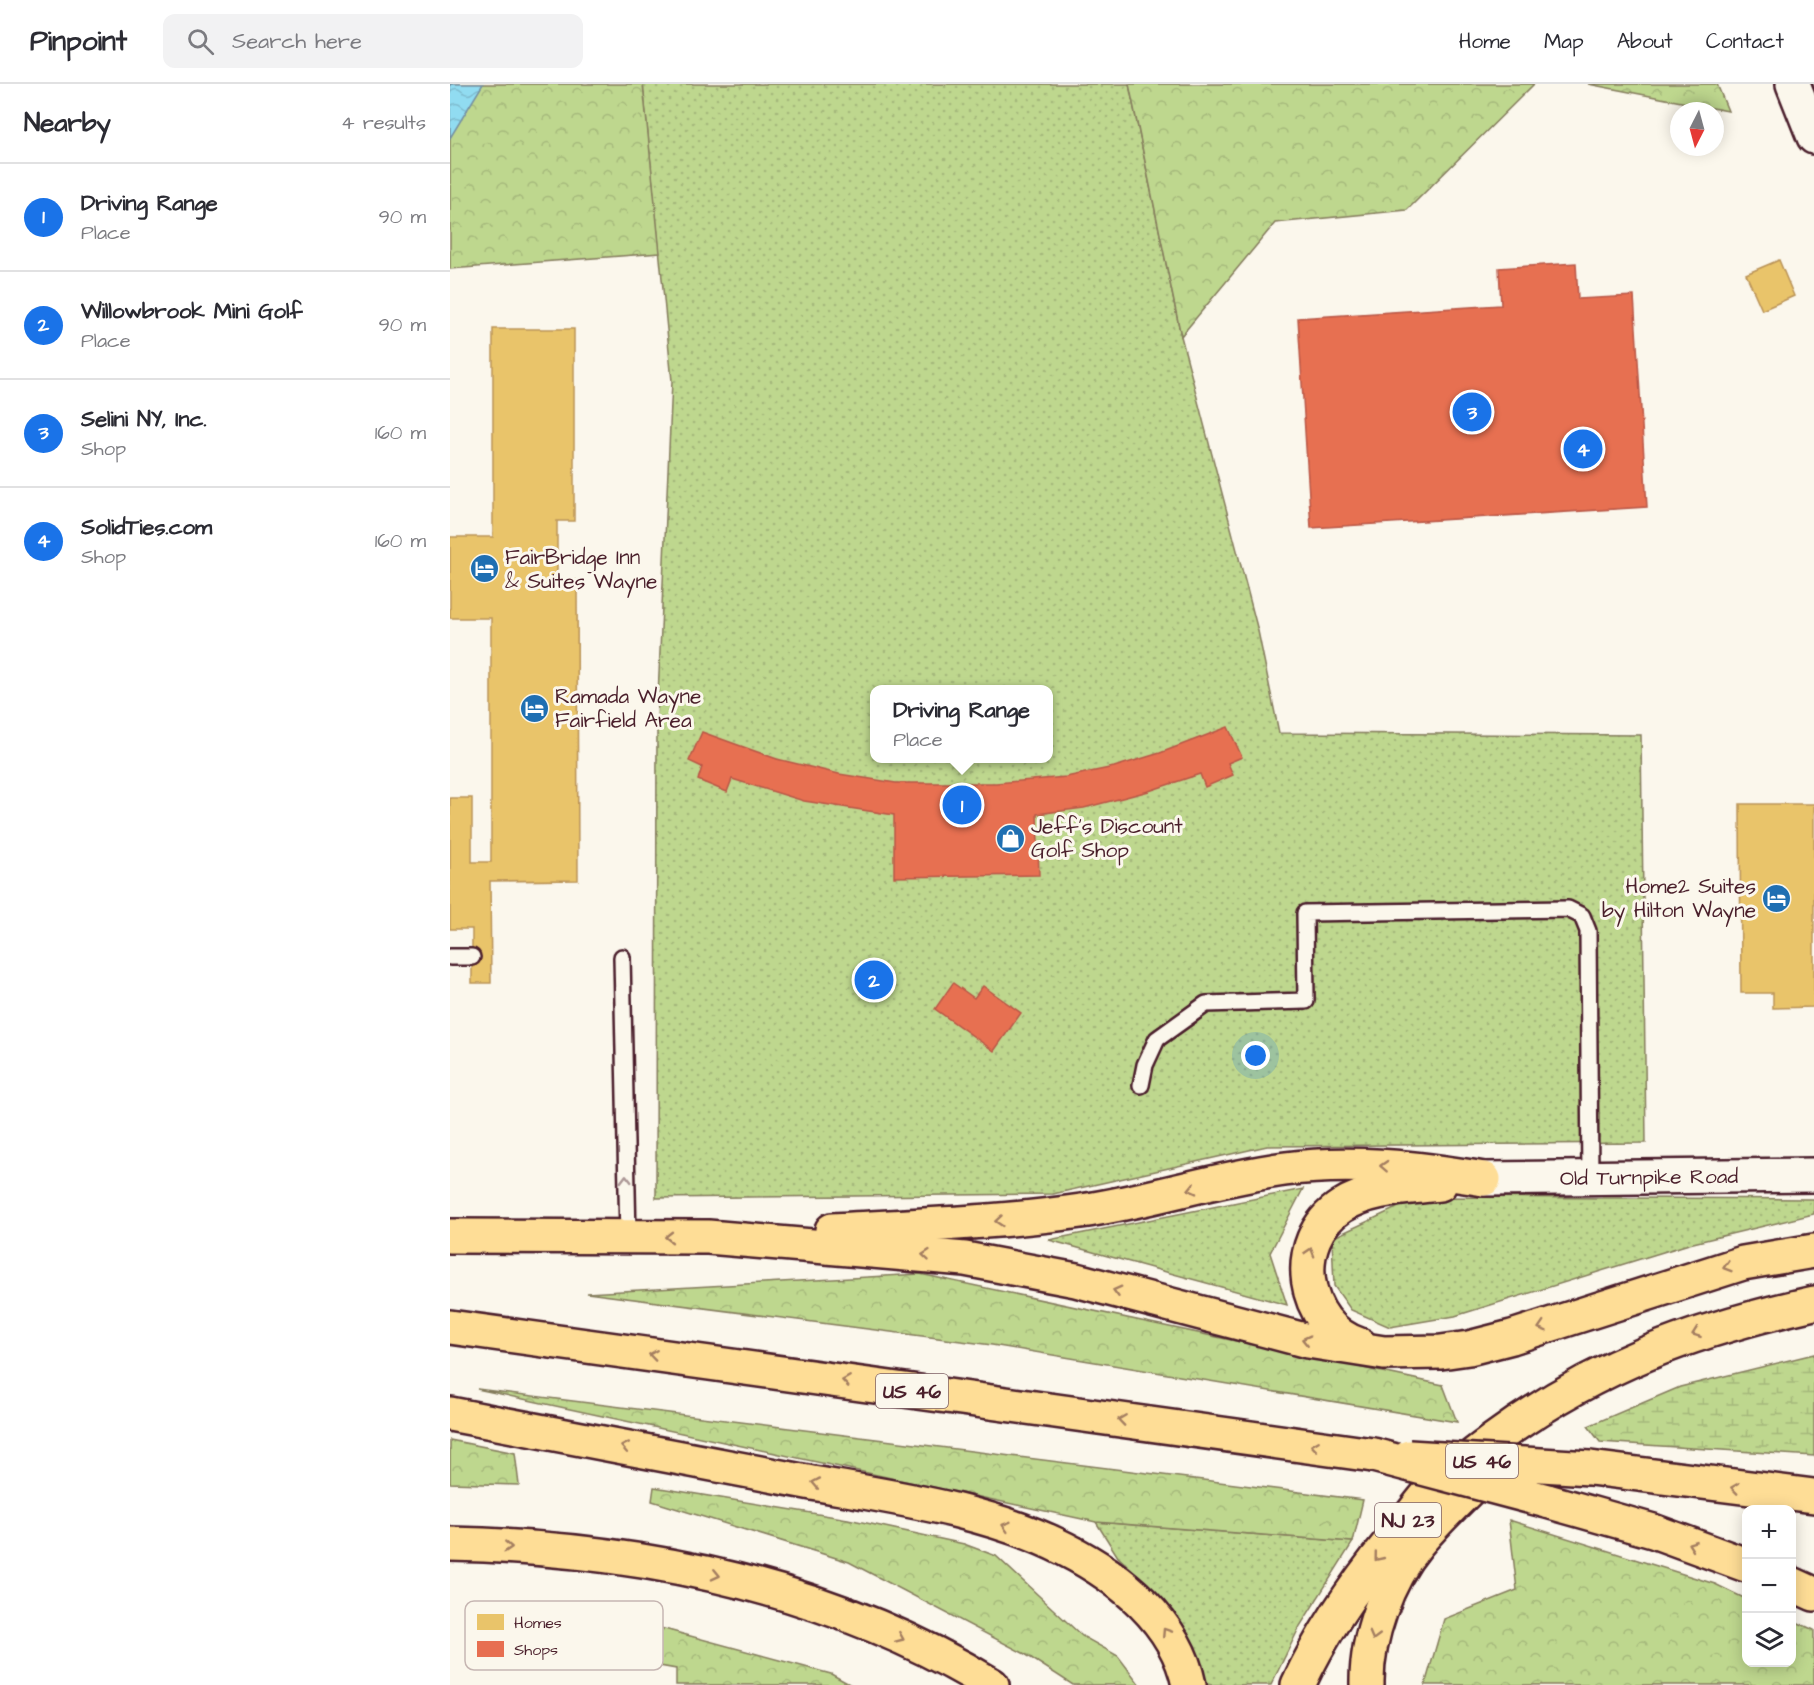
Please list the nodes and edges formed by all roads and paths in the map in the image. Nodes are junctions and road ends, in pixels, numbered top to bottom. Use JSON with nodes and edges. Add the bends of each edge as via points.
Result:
{"nodes":[{"id":1,"x":1793,"y":84,"type":"edge"},
{"id":2,"x":1814,"y":137,"type":"edge"},
{"id":3,"x":450,"y":957,"type":"edge"},
{"id":4,"x":472,"y":957,"type":"dead end"},
{"id":5,"x":622,"y":957,"type":"dead end"},
{"id":6,"x":1141,"y":1085,"type":"dead end"},
{"id":7,"x":1814,"y":1175,"type":"edge"},
{"id":8,"x":1590,"y":1178,"type":"junction"},
{"id":9,"x":1484,"y":1179,"type":"junction"},
{"id":10,"x":450,"y":1236,"type":"edge"},
{"id":11,"x":628,"y":1237,"type":"junction"},
{"id":12,"x":708,"y":1237,"type":"junction"},
{"id":13,"x":1814,"y":1251,"type":"edge"},
{"id":14,"x":1814,"y":1303,"type":"edge"},
{"id":15,"x":450,"y":1327,"type":"edge"},
{"id":16,"x":1384,"y":1353,"type":"junction"},
{"id":17,"x":1562,"y":1395,"type":"junction"},
{"id":18,"x":450,"y":1414,"type":"edge"},
{"id":19,"x":1373,"y":1455,"type":"junction"},
{"id":20,"x":1814,"y":1497,"type":"edge"},
{"id":21,"x":450,"y":1544,"type":"edge"},
{"id":22,"x":1742,"y":1564,"type":"edge"},
{"id":23,"x":1796,"y":1586,"type":"edge"},
{"id":24,"x":1814,"y":1594,"type":"edge"},
{"id":25,"x":993,"y":1685,"type":"edge"},
{"id":26,"x":1189,"y":1685,"type":"edge"},
{"id":27,"x":1298,"y":1685,"type":"edge"},
{"id":28,"x":1367,"y":1685,"type":"edge"}],
"edges":[{"from":1,"to":2,"type":"street"},
{"from":3,"to":4,"type":"lane"},
{"from":11,"to":5,"type":"lane","one_way":true},
{"from":6,"to":8,"type":"lane","via":[[1156,1039],[1206,1004],[1306,1002],[1305,913],[1573,910],[1582,916],[1588,931]]},
{"from":7,"to":8,"type":"street","name":"Old Turnpike Road"},
{"from":8,"to":9,"type":"street","name":"Old Turnpike Road"},
{"from":9,"to":12,"type":"highway","one_way":true,"via":[[1376,1165],[1285,1169],[1135,1202],[1024,1219]]},
{"from":16,"to":9,"type":"highway","one_way":true,"via":[[1354,1343],[1323,1320],[1308,1282],[1307,1259],[1315,1237],[1326,1220],[1360,1197]]},
{"from":10,"to":11,"type":"highway"},
{"from":12,"to":11,"type":"highway","one_way":true},
{"from":16,"to":12,"type":"highway","one_way":true,"via":[[1308,1341],[1023,1268],[965,1258]]},
{"from":13,"to":16,"type":"highway","one_way":true,"via":[[1743,1263],[1469,1348]]},
{"from":14,"to":17,"type":"highway","number":"NJ 23","one_way":true,"via":[[1708,1329],[1608,1369]]},
{"from":19,"to":15,"type":"highway","number":"US 46","one_way":true},
{"from":17,"to":27,"type":"highway","number":"NJ 23","one_way":true,"via":[[1493,1441],[1431,1491],[1344,1604],[1314,1650]]},
{"from":17,"to":28,"type":"highway","one_way":true,"via":[[1416,1545],[1394,1581],[1380,1617]]},
{"from":26,"to":18,"type":"highway","one_way":true,"via":[[1176,1648],[1156,1617],[1131,1592],[1063,1548],[1023,1532],[883,1496]]},
{"from":20,"to":19,"type":"highway","number":"US 46","one_way":true,"bridge":true,"via":[[1590,1468]]},
{"from":22,"to":19,"type":"highway","one_way":true,"bridge":true,"via":[[1653,1531]]},
{"from":21,"to":25,"type":"highway","one_way":true,"via":[[595,1552],[722,1576],[850,1617],[919,1646]]},
{"from":23,"to":24,"type":"highway"}]}
